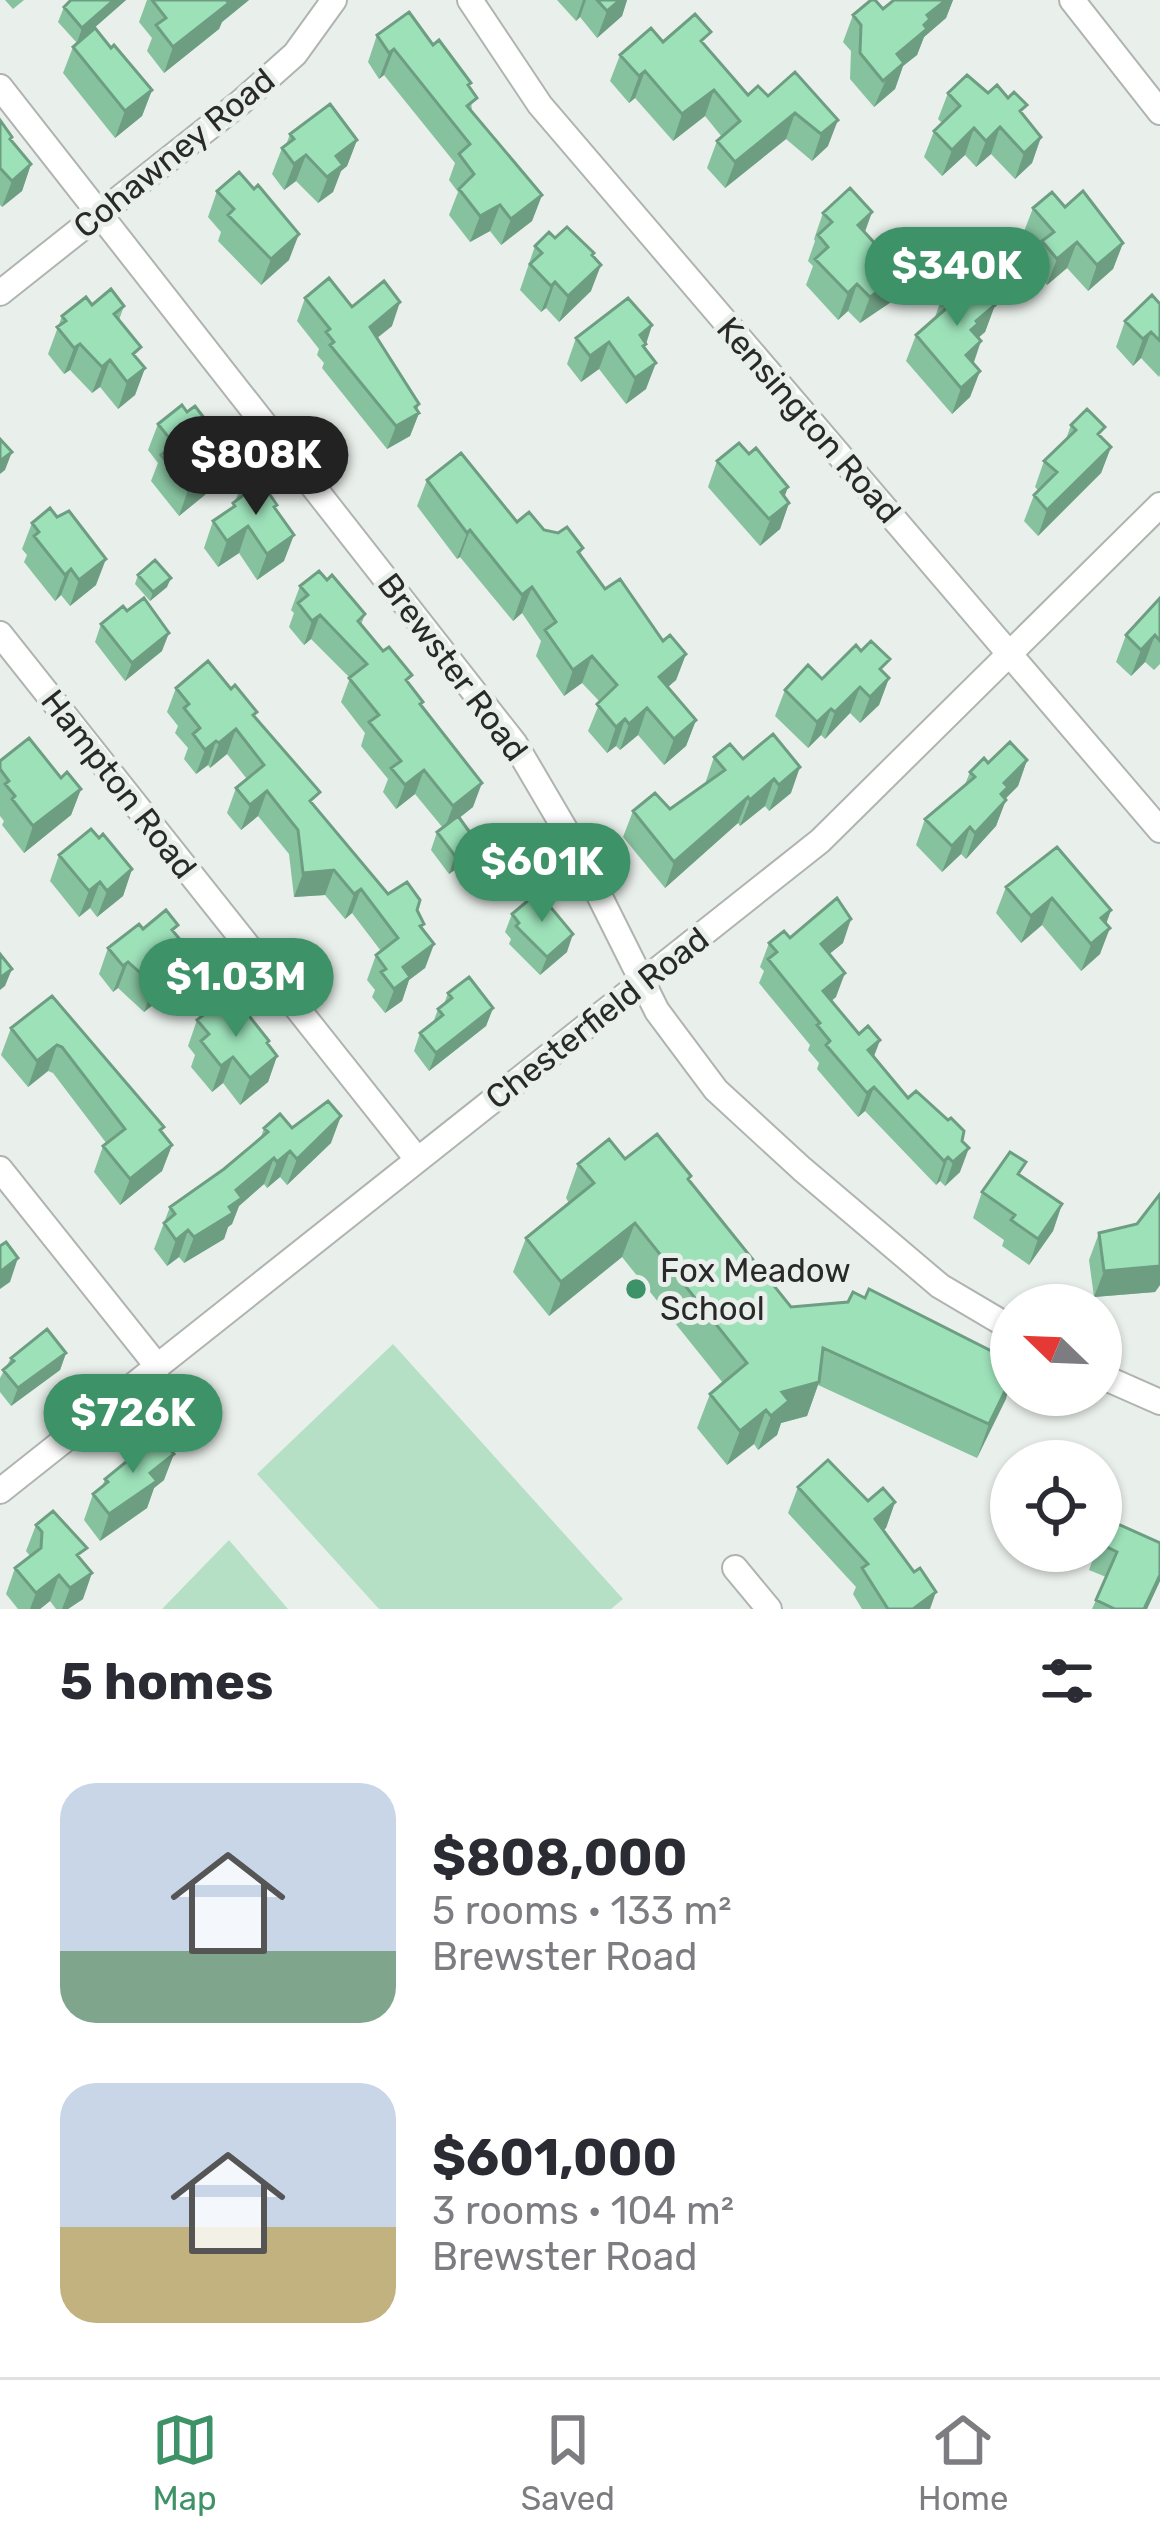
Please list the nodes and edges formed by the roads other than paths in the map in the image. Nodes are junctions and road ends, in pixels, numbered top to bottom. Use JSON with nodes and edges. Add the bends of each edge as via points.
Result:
{"nodes":[{"id":1,"x":334,"y":0,"type":"edge"},
{"id":2,"x":470,"y":0,"type":"edge"},
{"id":3,"x":1072,"y":0,"type":"edge"},
{"id":4,"x":0,"y":87,"type":"edge"},
{"id":5,"x":1160,"y":112,"type":"edge"},
{"id":6,"x":101,"y":214,"type":"junction"},
{"id":7,"x":0,"y":293,"type":"edge"},
{"id":8,"x":1160,"y":506,"type":"edge"},
{"id":9,"x":0,"y":634,"type":"edge"},
{"id":10,"x":1010,"y":655,"type":"junction"},
{"id":11,"x":1160,"y":830,"type":"edge"},
{"id":12,"x":642,"y":982,"type":"junction"},
{"id":13,"x":416,"y":1159,"type":"junction"},
{"id":14,"x":0,"y":1169,"type":"edge"},
{"id":15,"x":990,"y":1315,"type":"edge"},
{"id":16,"x":158,"y":1367,"type":"junction"},
{"id":17,"x":1122,"y":1385,"type":"edge"},
{"id":18,"x":1160,"y":1402,"type":"edge"},
{"id":19,"x":0,"y":1491,"type":"edge"},
{"id":20,"x":735,"y":1568,"type":"dead end"},
{"id":21,"x":769,"y":1609,"type":"edge"}],
"edges":[{"from":1,"to":6,"type":"street","name":"Cohawney Road","via":[[295,54]]},
{"from":2,"to":10,"type":"street","name":"Kensington Road","via":[[540,105]]},
{"from":3,"to":5,"type":"street"},
{"from":4,"to":6,"type":"street","name":"Brewster Road"},
{"from":6,"to":7,"type":"street","name":"Cohawney Road"},
{"from":6,"to":12,"type":"street","name":"Brewster Road","via":[[515,745]]},
{"from":8,"to":10,"type":"street","name":"Chesterfield Road"},
{"from":9,"to":13,"type":"street","name":"Hampton Road"},
{"from":10,"to":11,"type":"street","name":"Kensington Road"},
{"from":10,"to":12,"type":"street","name":"Chesterfield Road","via":[[820,842]]},
{"from":12,"to":13,"type":"street","name":"Chesterfield Road"},
{"from":12,"to":15,"type":"street","name":"Brewster Road","via":[[716,1090],[927,1275]]},
{"from":13,"to":16,"type":"street","name":"Chesterfield Road"},
{"from":14,"to":16,"type":"street"},
{"from":16,"to":19,"type":"street","name":"Chesterfield Road"},
{"from":17,"to":18,"type":"street"},
{"from":20,"to":21,"type":"street"}]}
